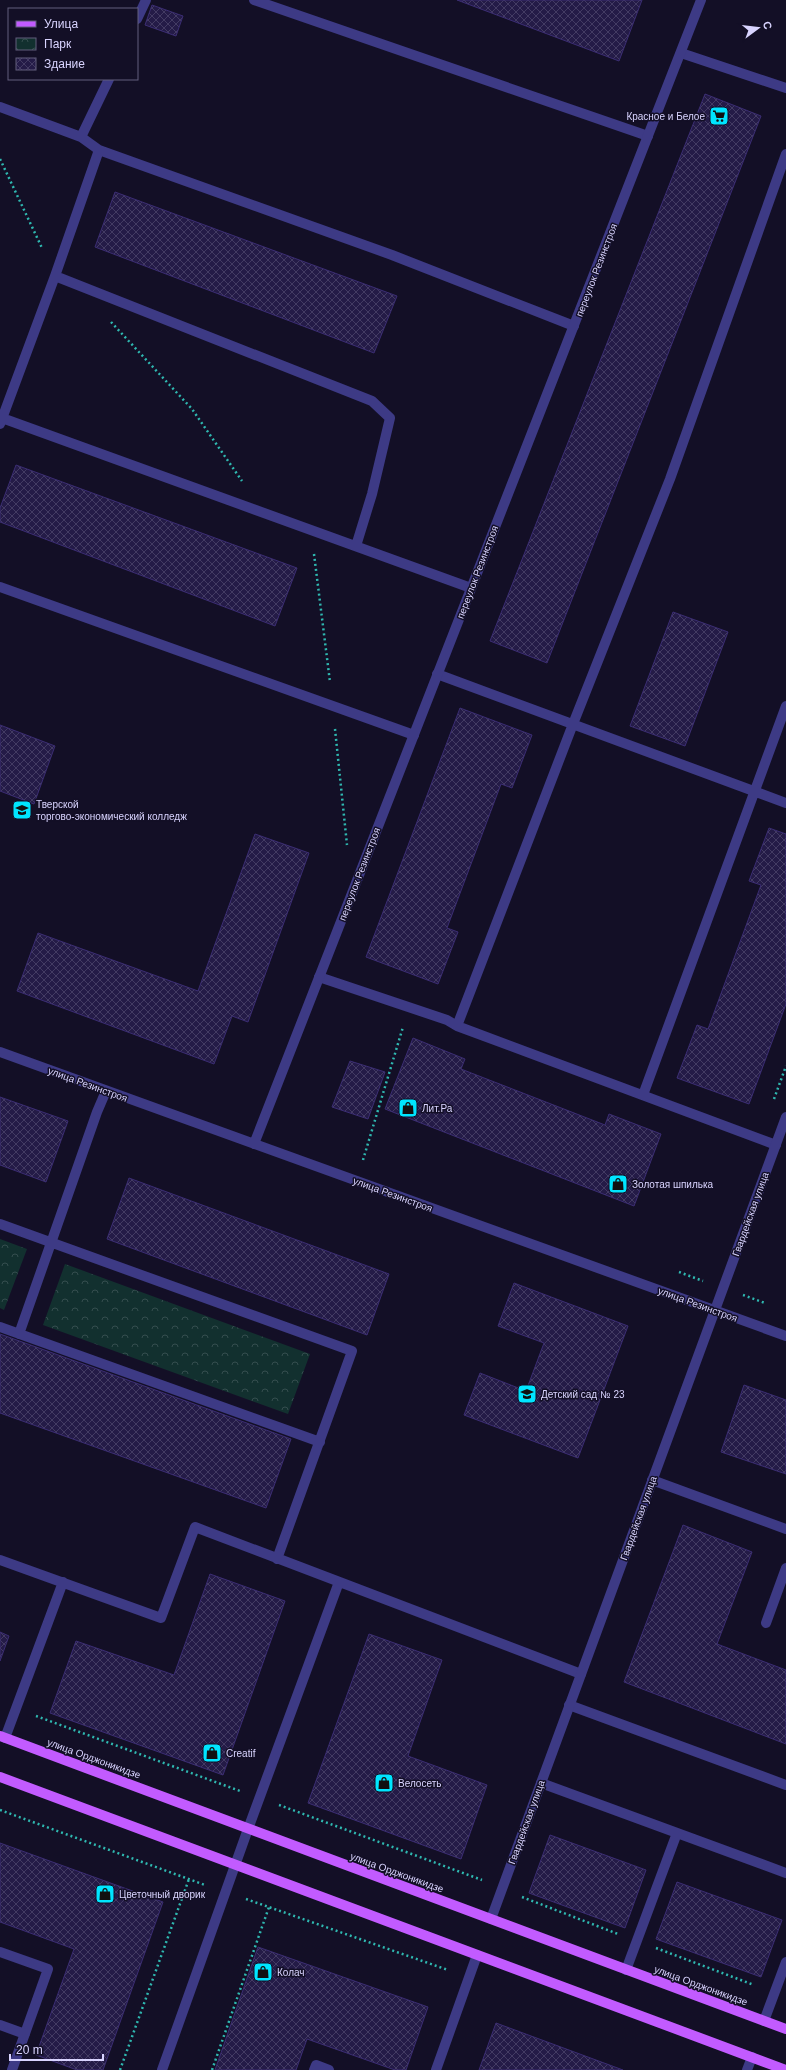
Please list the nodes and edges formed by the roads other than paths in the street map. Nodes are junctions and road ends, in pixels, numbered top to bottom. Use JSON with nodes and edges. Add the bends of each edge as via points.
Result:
{"nodes":[{"id":1,"x":146,"y":0,"type":"edge"},
{"id":2,"x":254,"y":0,"type":"edge"},
{"id":3,"x":701,"y":0,"type":"edge"},
{"id":4,"x":138,"y":17,"type":"edge"},
{"id":5,"x":681,"y":53,"type":"junction"},
{"id":6,"x":109,"y":80,"type":"edge"},
{"id":7,"x":786,"y":88,"type":"edge"},
{"id":8,"x":0,"y":107,"type":"edge"},
{"id":9,"x":648,"y":136,"type":"junction"},
{"id":10,"x":81,"y":137,"type":"junction"},
{"id":11,"x":99,"y":150,"type":"junction"},
{"id":12,"x":786,"y":154,"type":"edge"},
{"id":13,"x":55,"y":276,"type":"junction"},
{"id":14,"x":574,"y":326,"type":"junction"},
{"id":15,"x":1,"y":421,"type":"edge"},
{"id":16,"x":356,"y":546,"type":"junction"},
{"id":17,"x":0,"y":587,"type":"edge"},
{"id":18,"x":471,"y":588,"type":"junction"},
{"id":19,"x":437,"y":674,"type":"junction"},
{"id":20,"x":786,"y":706,"type":"edge"},
{"id":21,"x":572,"y":724,"type":"junction"},
{"id":22,"x":414,"y":735,"type":"junction"},
{"id":23,"x":754,"y":792,"type":"junction"},
{"id":24,"x":786,"y":803,"type":"edge"},
{"id":25,"x":319,"y":977,"type":"junction"},
{"id":26,"x":457,"y":1026,"type":"junction"},
{"id":27,"x":0,"y":1052,"type":"edge"},
{"id":28,"x":106,"y":1091,"type":"junction"},
{"id":29,"x":642,"y":1095,"type":"junction"},
{"id":30,"x":786,"y":1117,"type":"edge"},
{"id":31,"x":254,"y":1144,"type":"junction"},
{"id":32,"x":776,"y":1145,"type":"junction"},
{"id":33,"x":0,"y":1224,"type":"edge"},
{"id":34,"x":52,"y":1243,"type":"junction"},
{"id":35,"x":715,"y":1310,"type":"junction"},
{"id":36,"x":0,"y":1327,"type":"edge"},
{"id":37,"x":19,"y":1334,"type":"junction"},
{"id":38,"x":786,"y":1336,"type":"edge"},
{"id":39,"x":320,"y":1442,"type":"junction"},
{"id":40,"x":652,"y":1480,"type":"junction"},
{"id":41,"x":786,"y":1529,"type":"edge"},
{"id":42,"x":277,"y":1559,"type":"junction"},
{"id":43,"x":0,"y":1560,"type":"edge"},
{"id":44,"x":786,"y":1568,"type":"edge"},
{"id":45,"x":62,"y":1582,"type":"junction"},
{"id":46,"x":340,"y":1582,"type":"junction"},
{"id":47,"x":766,"y":1623,"type":"dead end"},
{"id":48,"x":581,"y":1674,"type":"junction"},
{"id":49,"x":569,"y":1705,"type":"junction"},
{"id":50,"x":2,"y":1737,"type":"edge"},
{"id":51,"x":0,"y":1777,"type":"edge"},
{"id":52,"x":541,"y":1783,"type":"junction"},
{"id":53,"x":786,"y":1785,"type":"edge"},
{"id":54,"x":248,"y":1829,"type":"junction"},
{"id":55,"x":677,"y":1833,"type":"junction"},
{"id":56,"x":235,"y":1865,"type":"junction"},
{"id":57,"x":786,"y":1873,"type":"edge"},
{"id":58,"x":491,"y":1919,"type":"junction"},
{"id":59,"x":0,"y":1952,"type":"edge"},
{"id":60,"x":477,"y":1955,"type":"junction"},
{"id":61,"x":786,"y":1962,"type":"edge"},
{"id":62,"x":626,"y":1970,"type":"junction"},
{"id":63,"x":764,"y":2021,"type":"junction"},
{"id":64,"x":0,"y":2025,"type":"edge"},
{"id":65,"x":786,"y":2029,"type":"edge"},
{"id":66,"x":25,"y":2034,"type":"junction"},
{"id":67,"x":752,"y":2057,"type":"junction"},
{"id":68,"x":12,"y":2070,"type":"edge"},
{"id":69,"x":162,"y":2070,"type":"edge"},
{"id":70,"x":314,"y":2070,"type":"edge"},
{"id":71,"x":329,"y":2070,"type":"edge"},
{"id":72,"x":436,"y":2070,"type":"edge"},
{"id":73,"x":747,"y":2070,"type":"edge"},
{"id":74,"x":786,"y":2070,"type":"edge"}],
"edges":[{"from":1,"to":4,"type":"street"},
{"from":2,"to":9,"type":"street"},
{"from":3,"to":5,"type":"street","name":"переулок Резинстроя"},
{"from":5,"to":7,"type":"street"},
{"from":5,"to":9,"type":"street","name":"переулок Резинстроя"},
{"from":6,"to":10,"type":"street"},
{"from":8,"to":10,"type":"street"},
{"from":9,"to":14,"type":"street","name":"переулок Резинстроя"},
{"from":10,"to":11,"type":"street"},
{"from":11,"to":13,"type":"street"},
{"from":11,"to":14,"type":"street","via":[[392,255]]},
{"from":12,"to":21,"type":"street","via":[[670,479]]},
{"from":13,"to":15,"type":"street"},
{"from":13,"to":16,"type":"street","via":[[372,401],[390,418],[372,494]]},
{"from":14,"to":18,"type":"street","name":"переулок Резинстроя"},
{"from":15,"to":16,"type":"street"},
{"from":16,"to":18,"type":"street"},
{"from":17,"to":22,"type":"street"},
{"from":18,"to":19,"type":"street","name":"переулок Резинстроя"},
{"from":19,"to":21,"type":"street"},
{"from":19,"to":22,"type":"street","name":"переулок Резинстроя"},
{"from":20,"to":23,"type":"street"},
{"from":21,"to":23,"type":"street"},
{"from":21,"to":26,"type":"street"},
{"from":22,"to":25,"type":"street","name":"переулок Резинстроя"},
{"from":23,"to":24,"type":"street"},
{"from":23,"to":29,"type":"street"},
{"from":25,"to":26,"type":"street","via":[[447,1020]]},
{"from":25,"to":31,"type":"street","name":"переулок Резинстроя"},
{"from":26,"to":29,"type":"street"},
{"from":27,"to":28,"type":"street","name":"улица Резинстроя"},
{"from":28,"to":31,"type":"street","name":"улица Резинстроя"},
{"from":28,"to":34,"type":"street"},
{"from":29,"to":32,"type":"street"},
{"from":30,"to":32,"type":"street","name":"Гвардейская улица"},
{"from":31,"to":35,"type":"street","name":"улица Резинстроя"},
{"from":32,"to":35,"type":"street","name":"Гвардейская улица"},
{"from":33,"to":34,"type":"street"},
{"from":34,"to":37,"type":"street"},
{"from":34,"to":39,"type":"street","via":[[352,1351]]},
{"from":35,"to":38,"type":"street","name":"улица Резинстроя"},
{"from":35,"to":40,"type":"street","name":"Гвардейская улица"},
{"from":36,"to":37,"type":"street"},
{"from":37,"to":39,"type":"street"},
{"from":39,"to":42,"type":"street"},
{"from":40,"to":41,"type":"street"},
{"from":40,"to":48,"type":"street","name":"Гвардейская улица"},
{"from":42,"to":45,"type":"street","via":[[195,1528],[161,1618]]},
{"from":42,"to":46,"type":"street"},
{"from":43,"to":45,"type":"street"},
{"from":44,"to":47,"type":"street"},
{"from":45,"to":50,"type":"street","via":[[16,1709]]},
{"from":46,"to":48,"type":"street"},
{"from":46,"to":54,"type":"street"},
{"from":48,"to":49,"type":"street","name":"Гвардейская улица"},
{"from":49,"to":52,"type":"street","name":"Гвардейская улица"},
{"from":49,"to":53,"type":"street"},
{"from":50,"to":54,"type":"main road","name":"улица Орджоникидзе"},
{"from":51,"to":56,"type":"main road"},
{"from":52,"to":55,"type":"street"},
{"from":52,"to":58,"type":"street","name":"Гвардейская улица"},
{"from":54,"to":56,"type":"street"},
{"from":54,"to":58,"type":"main road","name":"улица Орджоникидзе"},
{"from":55,"to":57,"type":"street"},
{"from":55,"to":62,"type":"street"},
{"from":56,"to":60,"type":"main road"},
{"from":56,"to":69,"type":"street"},
{"from":58,"to":62,"type":"main road","name":"улица Орджоникидзе"},
{"from":59,"to":66,"type":"street","via":[[48,1969]]},
{"from":60,"to":67,"type":"main road"},
{"from":60,"to":72,"type":"street"},
{"from":61,"to":63,"type":"street"},
{"from":62,"to":63,"type":"main road","name":"улица Орджоникидзе"},
{"from":63,"to":65,"type":"main road","name":"улица Орджоникидзе"},
{"from":64,"to":66,"type":"street"},
{"from":66,"to":68,"type":"street"},
{"from":67,"to":73,"type":"street"},
{"from":67,"to":74,"type":"main road"},
{"from":70,"to":71,"type":"street","via":[[316,2065]]}]}
